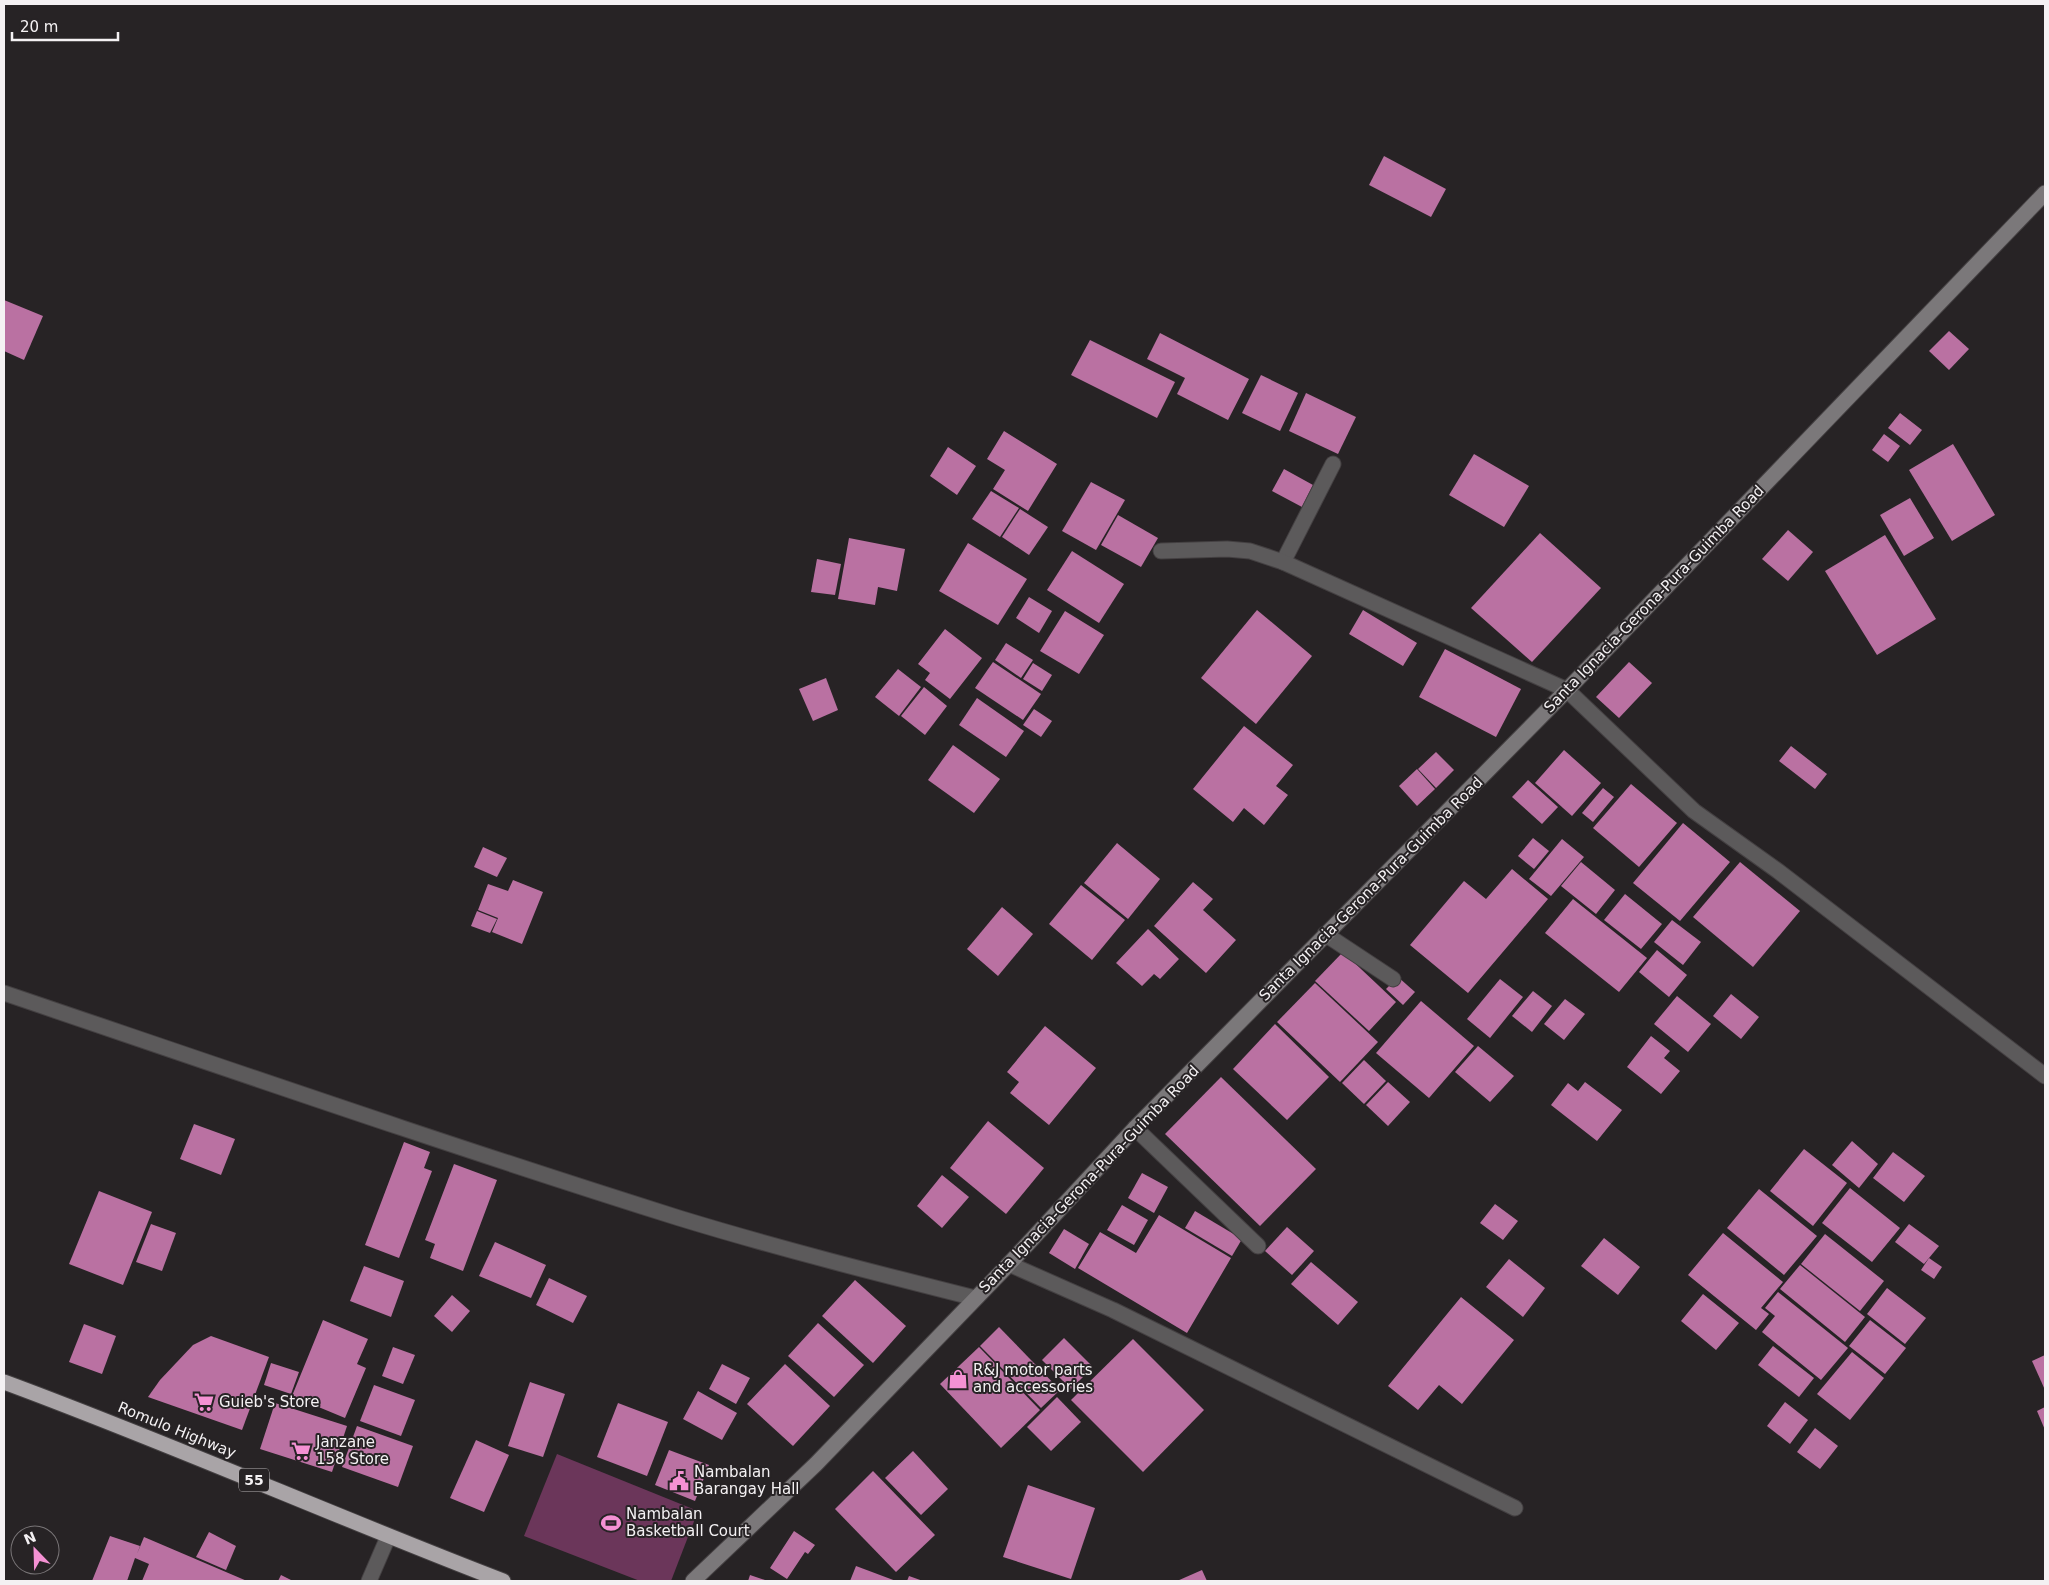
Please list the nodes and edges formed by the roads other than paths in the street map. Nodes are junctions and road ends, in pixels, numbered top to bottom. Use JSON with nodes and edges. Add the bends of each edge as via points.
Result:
{"nodes":[{"id":1,"x":2045,"y":193,"type":"edge"},
{"id":2,"x":1333,"y":464,"type":"dead end"},
{"id":3,"x":1161,"y":551,"type":"dead end"},
{"id":4,"x":1283,"y":562,"type":"junction"},
{"id":5,"x":1567,"y":690,"type":"junction"},
{"id":6,"x":1325,"y":934,"type":"junction"},
{"id":7,"x":1394,"y":979,"type":"dead end"},
{"id":8,"x":4,"y":993,"type":"edge"},
{"id":9,"x":2045,"y":1076,"type":"edge"},
{"id":10,"x":1135,"y":1128,"type":"junction"},
{"id":11,"x":1258,"y":1246,"type":"dead end"},
{"id":12,"x":1009,"y":1264,"type":"junction"},
{"id":13,"x":976,"y":1298,"type":"junction"},
{"id":14,"x":4,"y":1382,"type":"edge"},
{"id":15,"x":1516,"y":1508,"type":"dead end"},
{"id":16,"x":388,"y":1537,"type":"junction"},
{"id":17,"x":369,"y":1581,"type":"edge"},
{"id":18,"x":503,"y":1581,"type":"edge"},
{"id":19,"x":693,"y":1581,"type":"edge"}],
"edges":[{"from":1,"to":5,"type":"main road","name":"Santa Ignacia-Gerona-Pura-Guimba Road"},
{"from":2,"to":4,"type":"street"},
{"from":3,"to":4,"type":"street","via":[[1227,548],[1250,551]]},
{"from":4,"to":5,"type":"street"},
{"from":5,"to":6,"type":"main road","name":"Santa Ignacia-Gerona-Pura-Guimba Road"},
{"from":5,"to":9,"type":"street","via":[[1694,811],[1778,871]]},
{"from":6,"to":7,"type":"street"},
{"from":6,"to":10,"type":"main road","name":"Santa Ignacia-Gerona-Pura-Guimba Road"},
{"from":8,"to":13,"type":"street","via":[[680,1218]]},
{"from":10,"to":11,"type":"street"},
{"from":10,"to":12,"type":"main road","name":"Santa Ignacia-Gerona-Pura-Guimba Road"},
{"from":12,"to":13,"type":"main road","name":"Santa Ignacia-Gerona-Pura-Guimba Road"},
{"from":12,"to":15,"type":"street","via":[[1113,1310]]},
{"from":13,"to":19,"type":"main road","name":"Santa Ignacia-Gerona-Pura-Guimba Road","via":[[816,1464]]},
{"from":14,"to":16,"type":"highway","name":"Romulo Highway","number":"55","via":[[167,1444]]},
{"from":16,"to":17,"type":"street"},
{"from":16,"to":18,"type":"highway","name":"Romulo Highway","number":"55"}]}
